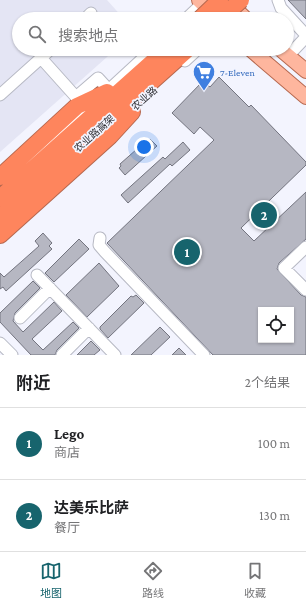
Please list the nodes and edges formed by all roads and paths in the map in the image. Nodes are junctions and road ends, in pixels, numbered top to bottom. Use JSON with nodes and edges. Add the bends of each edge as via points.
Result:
{"nodes":[{"id":1,"x":220,"y":0,"type":"edge"},
{"id":2,"x":226,"y":0,"type":"edge"},
{"id":3,"x":250,"y":0,"type":"edge"},
{"id":4,"x":278,"y":0,"type":"edge"},
{"id":5,"x":202,"y":6,"type":"edge"},
{"id":6,"x":239,"y":12,"type":"edge"},
{"id":7,"x":285,"y":12,"type":"edge"},
{"id":8,"x":294,"y":23,"type":"edge"},
{"id":9,"x":306,"y":36,"type":"edge"},
{"id":10,"x":294,"y":45,"type":"edge"},
{"id":11,"x":146,"y":56,"type":"edge"},
{"id":12,"x":159,"y":56,"type":"edge"},
{"id":13,"x":180,"y":56,"type":"edge"},
{"id":14,"x":190,"y":56,"type":"edge"},
{"id":15,"x":258,"y":56,"type":"edge"},
{"id":16,"x":288,"y":56,"type":"edge"},
{"id":17,"x":41,"y":58,"type":"joint"},
{"id":18,"x":306,"y":71,"type":"edge"},
{"id":19,"x":108,"y":91,"type":"junction"},
{"id":20,"x":151,"y":91,"type":"junction"},
{"id":21,"x":0,"y":95,"type":"edge"},
{"id":22,"x":306,"y":96,"type":"edge"},
{"id":23,"x":0,"y":177,"type":"edge"},
{"id":24,"x":0,"y":186,"type":"edge"},
{"id":25,"x":0,"y":198,"type":"edge"},
{"id":26,"x":0,"y":217,"type":"edge"},
{"id":27,"x":0,"y":227,"type":"edge"},
{"id":28,"x":0,"y":235,"type":"edge"},
{"id":29,"x":100,"y":238,"type":"dead end"},
{"id":30,"x":306,"y":247,"type":"edge"},
{"id":31,"x":37,"y":275,"type":"dead end"},
{"id":32,"x":50,"y":288,"type":"junction"},
{"id":33,"x":306,"y":290,"type":"edge"},
{"id":34,"x":20,"y":318,"type":"dead end"},
{"id":35,"x":89,"y":328,"type":"junction"},
{"id":36,"x":0,"y":343,"type":"edge"},
{"id":37,"x":12,"y":355,"type":"edge"},
{"id":38,"x":62,"y":355,"type":"edge"},
{"id":39,"x":115,"y":355,"type":"edge"},
{"id":40,"x":204,"y":355,"type":"edge"}],
"edges":[{"from":1,"to":5,"type":"highway","bridge":true},
{"from":2,"to":6,"type":"main road"},
{"from":3,"to":6,"type":"street"},
{"from":4,"to":7,"type":"street"},
{"from":8,"to":9,"type":"street"},
{"from":9,"to":10,"type":"street"},
{"from":11,"to":19,"type":"street"},
{"from":12,"to":25,"type":"highway","name":"农业路高架"},
{"from":13,"to":26,"type":"highway","name":"农业路高架"},
{"from":14,"to":20,"type":"street","name":"农业路"},
{"from":15,"to":22,"type":"main road"},
{"from":16,"to":18,"type":"main road"},
{"from":17,"to":19,"type":"street","via":[[76,98],[98,78]]},
{"from":17,"to":21,"type":"street"},
{"from":19,"to":23,"type":"highway","via":[[77,106]]},
{"from":19,"to":24,"type":"street"},
{"from":20,"to":27,"type":"street","name":"农业路"},
{"from":20,"to":28,"type":"highway","via":[[110,136]]},
{"from":29,"to":40,"type":"street","via":[[99,245],[105,252]]},
{"from":30,"to":33,"type":"street","via":[[284,268]]},
{"from":31,"to":32,"type":"street"},
{"from":32,"to":34,"type":"street"},
{"from":32,"to":35,"type":"street"},
{"from":35,"to":38,"type":"street"},
{"from":35,"to":39,"type":"street"},
{"from":36,"to":37,"type":"street"}]}
